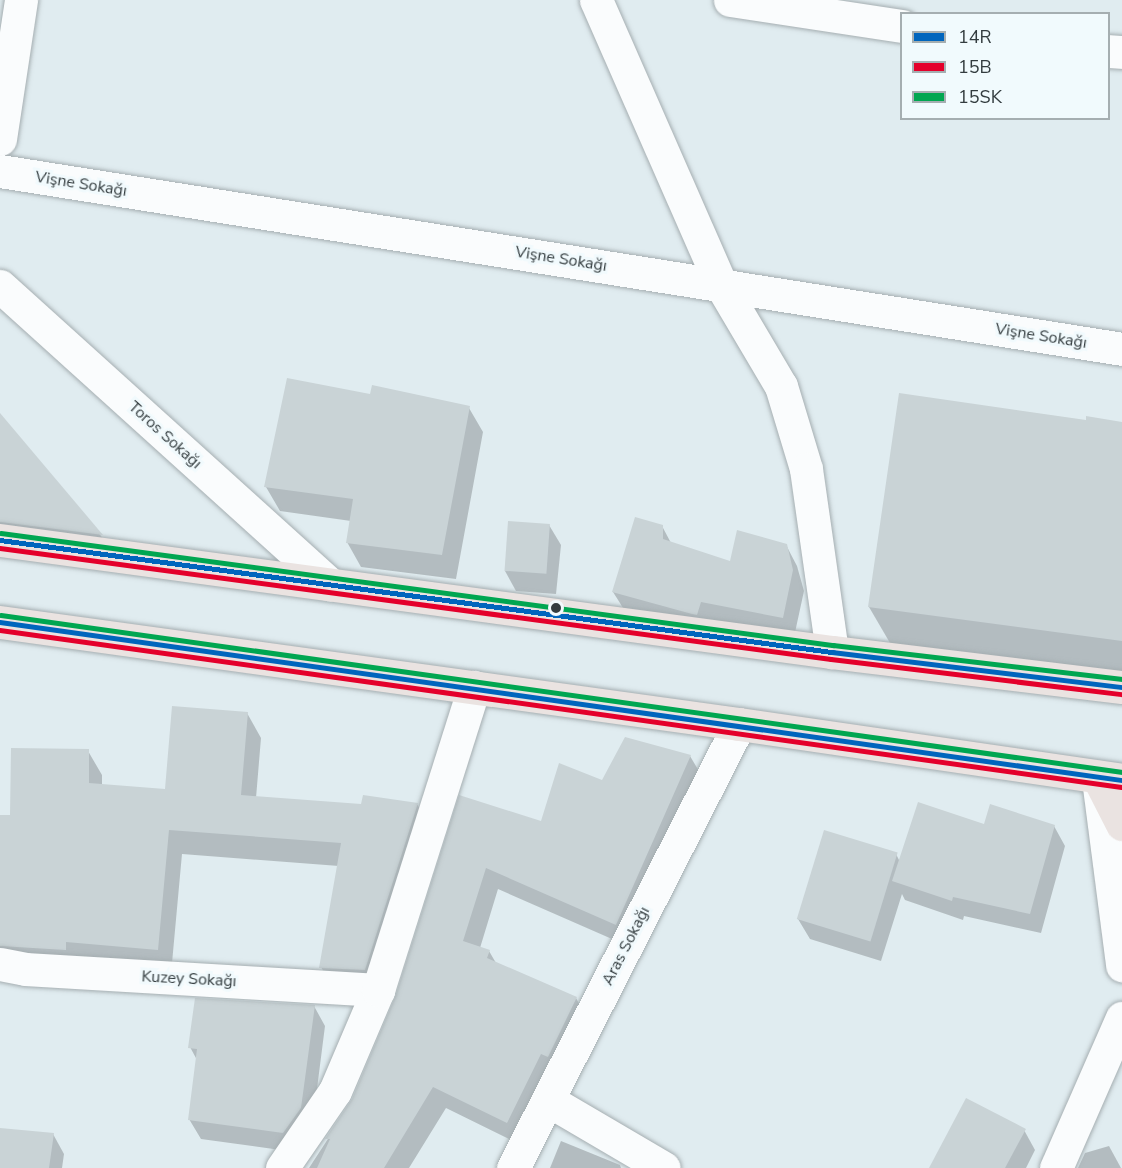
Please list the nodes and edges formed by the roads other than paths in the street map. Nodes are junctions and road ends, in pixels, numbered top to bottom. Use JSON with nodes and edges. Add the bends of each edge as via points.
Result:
{"nodes":[{"id":1,"x":21,"y":0,"type":"edge"},
{"id":2,"x":596,"y":0,"type":"edge"},
{"id":3,"x":730,"y":0,"type":"edge"},
{"id":4,"x":900,"y":26,"type":"edge"},
{"id":5,"x":0,"y":139,"type":"edge"},
{"id":6,"x":0,"y":171,"type":"edge"},
{"id":7,"x":720,"y":284,"type":"junction"},
{"id":8,"x":0,"y":286,"type":"edge"},
{"id":9,"x":1122,"y":349,"type":"edge"},
{"id":10,"x":0,"y":540,"type":"edge"},
{"id":11,"x":330,"y":584,"type":"junction"},
{"id":12,"x":0,"y":622,"type":"edge"},
{"id":13,"x":832,"y":652,"type":"junction"},
{"id":14,"x":474,"y":687,"type":"junction"},
{"id":15,"x":1122,"y":687,"type":"edge"},
{"id":16,"x":739,"y":724,"type":"junction"},
{"id":17,"x":1110,"y":779,"type":"edge"},
{"id":18,"x":1122,"y":824,"type":"edge"},
{"id":19,"x":0,"y":964,"type":"edge"},
{"id":20,"x":1122,"y":965,"type":"edge"},
{"id":21,"x":378,"y":990,"type":"junction"},
{"id":22,"x":1122,"y":1018,"type":"edge"},
{"id":23,"x":548,"y":1100,"type":"junction"},
{"id":24,"x":282,"y":1168,"type":"edge"},
{"id":25,"x":513,"y":1168,"type":"edge"},
{"id":26,"x":664,"y":1168,"type":"edge"},
{"id":27,"x":1056,"y":1168,"type":"edge"}],
"edges":[{"from":1,"to":5,"type":"street"},
{"from":2,"to":7,"type":"street"},
{"from":3,"to":4,"type":"street"},
{"from":6,"to":7,"type":"street","name":"Vişne Sokağı"},
{"from":7,"to":9,"type":"street","name":"Vişne Sokağı"},
{"from":7,"to":13,"type":"street","via":[[781,386],[806,469]]},
{"from":8,"to":11,"type":"street","name":"Toros Sokağı"},
{"from":10,"to":11,"type":"main road"},
{"from":11,"to":13,"type":"main road"},
{"from":12,"to":14,"type":"main road"},
{"from":13,"to":15,"type":"main road"},
{"from":14,"to":16,"type":"main road"},
{"from":14,"to":21,"type":"street"},
{"from":16,"to":17,"type":"main road"},
{"from":16,"to":23,"type":"street","name":"Aras Sokağı"},
{"from":17,"to":18,"type":"main road"},
{"from":17,"to":20,"type":"street","via":[[1108,857]]},
{"from":19,"to":21,"type":"street","name":"Kuzey Sokağı","via":[[26,969]]},
{"from":21,"to":24,"type":"street","via":[[335,1091]]},
{"from":22,"to":27,"type":"street"},
{"from":23,"to":25,"type":"street","name":"Aras Sokağı"},
{"from":23,"to":26,"type":"street"}]}
